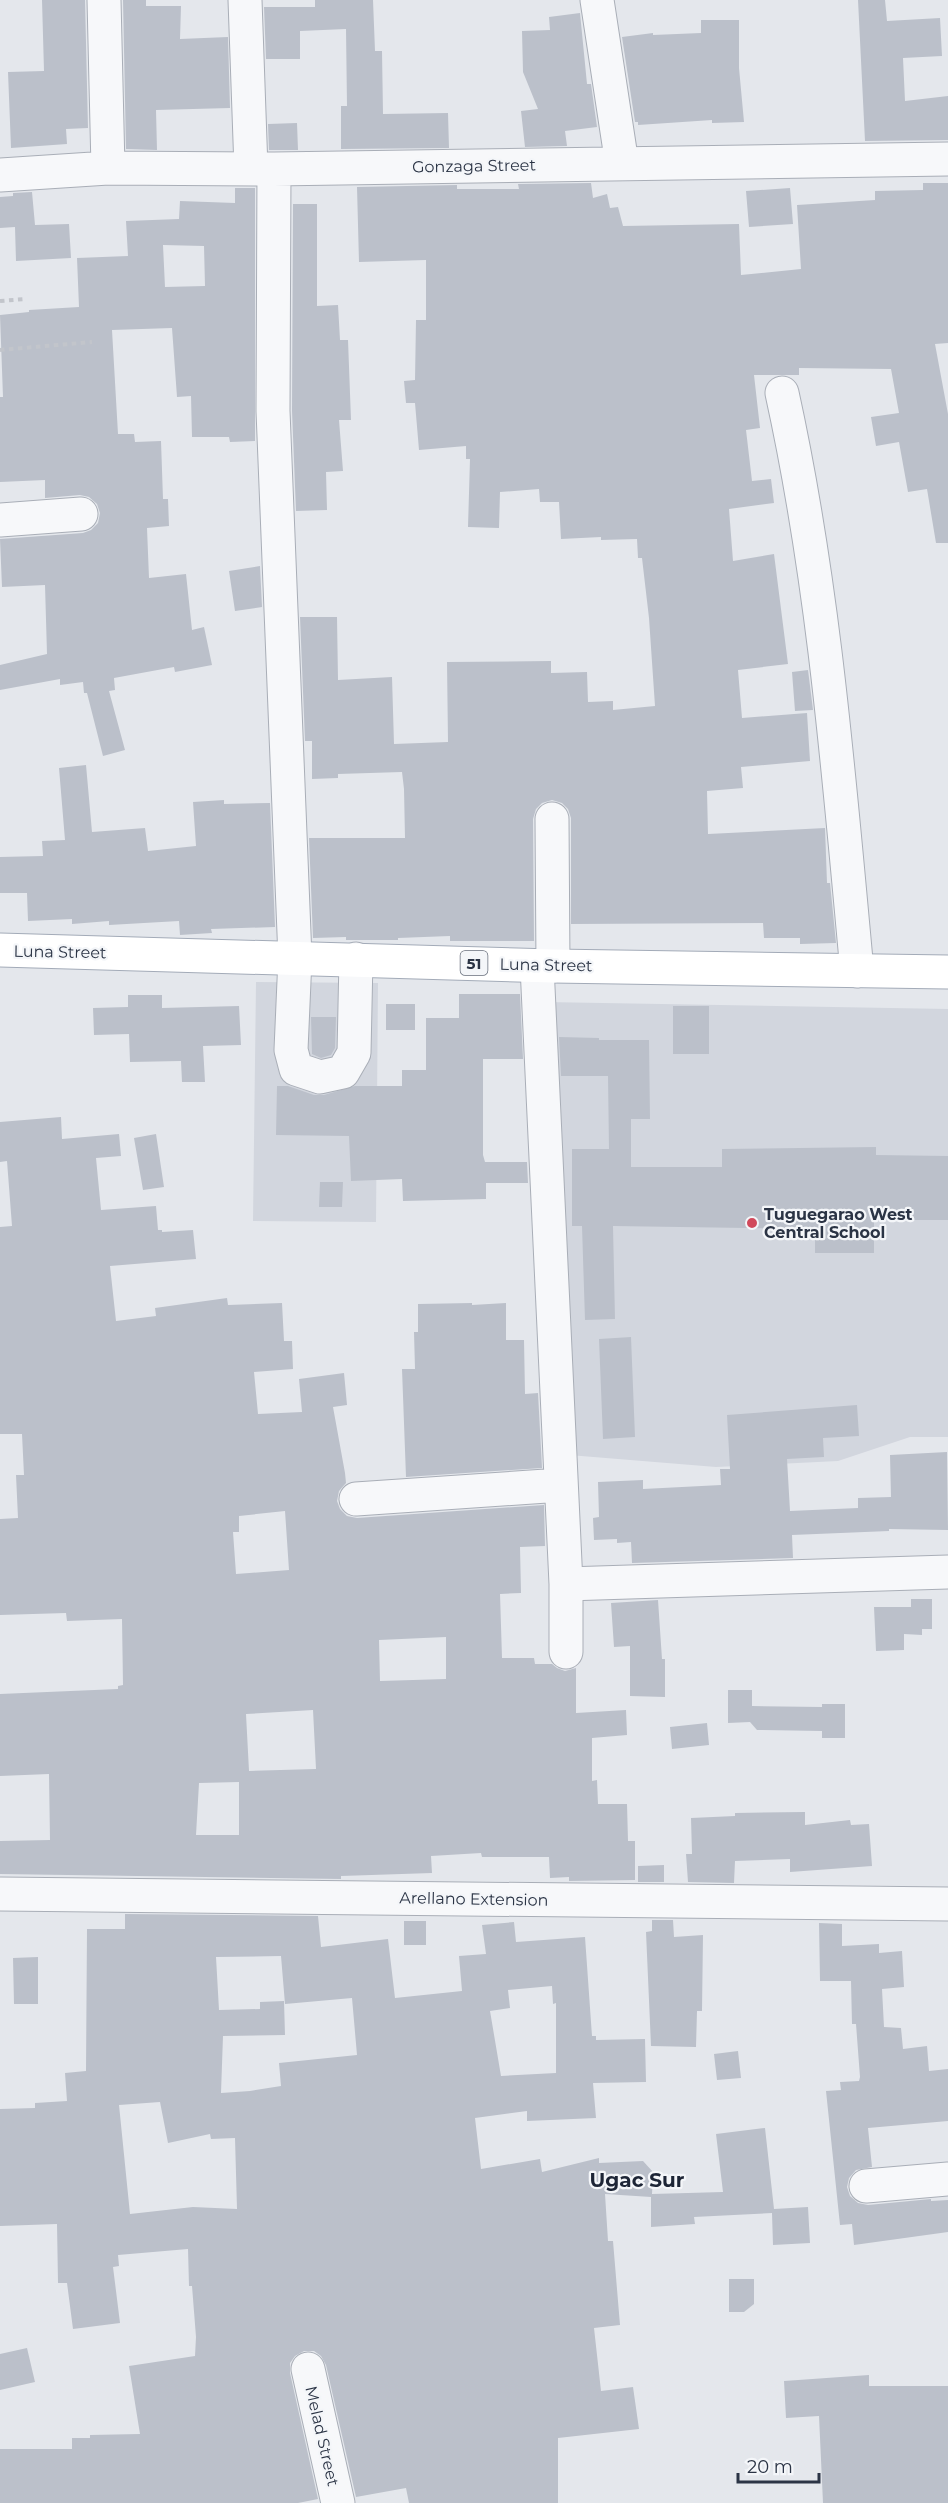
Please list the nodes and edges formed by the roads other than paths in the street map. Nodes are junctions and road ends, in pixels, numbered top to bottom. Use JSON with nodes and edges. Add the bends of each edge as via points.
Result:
{"nodes":[{"id":1,"x":104,"y":0,"type":"edge"},
{"id":2,"x":245,"y":0,"type":"edge"},
{"id":3,"x":597,"y":0,"type":"edge"},
{"id":4,"x":948,"y":159,"type":"edge"},
{"id":5,"x":622,"y":164,"type":"junction"},
{"id":6,"x":108,"y":168,"type":"junction"},
{"id":7,"x":263,"y":169,"type":"junction"},
{"id":8,"x":0,"y":175,"type":"edge"},
{"id":9,"x":782,"y":393,"type":"dead end"},
{"id":10,"x":81,"y":514,"type":"dead end"},
{"id":11,"x":0,"y":520,"type":"edge"},
{"id":12,"x":552,"y":819,"type":"dead end"},
{"id":13,"x":0,"y":950,"type":"edge"},
{"id":14,"x":295,"y":957,"type":"junction"},
{"id":15,"x":356,"y":959,"type":"junction"},
{"id":16,"x":545,"y":966,"type":"junction"},
{"id":17,"x":857,"y":971,"type":"junction"},
{"id":18,"x":948,"y":972,"type":"edge"},
{"id":19,"x":561,"y":1485,"type":"junction"},
{"id":20,"x":356,"y":1499,"type":"dead end"},
{"id":21,"x":948,"y":1572,"type":"edge"},
{"id":22,"x":567,"y":1584,"type":"junction"},
{"id":23,"x":566,"y":1652,"type":"dead end"},
{"id":24,"x":0,"y":1894,"type":"edge"},
{"id":25,"x":948,"y":1904,"type":"edge"},
{"id":26,"x":948,"y":2179,"type":"edge"},
{"id":27,"x":866,"y":2186,"type":"dead end"},
{"id":28,"x":308,"y":2369,"type":"dead end"},
{"id":29,"x":338,"y":2503,"type":"edge"}],
"edges":[{"from":1,"to":6,"type":"street"},
{"from":2,"to":7,"type":"street"},
{"from":3,"to":5,"type":"street"},
{"from":4,"to":5,"type":"street","name":"Gonzaga Street"},
{"from":5,"to":7,"type":"street","name":"Gonzaga Street"},
{"from":6,"to":7,"type":"street","name":"Gonzaga Street"},
{"from":6,"to":8,"type":"street","name":"Gonzaga Street"},
{"from":7,"to":14,"type":"street"},
{"from":9,"to":17,"type":"street","via":[[799,469],[834,715]]},
{"from":10,"to":11,"type":"street"},
{"from":12,"to":16,"type":"street"},
{"from":13,"to":14,"type":"main road","name":"Luna Street","number":"51"},
{"from":14,"to":15,"type":"main road","name":"Luna Street","number":"51"},
{"from":14,"to":15,"type":"street","via":[[291,1050],[296,1069],[320,1077],[343,1072],[354,1053]]},
{"from":15,"to":16,"type":"main road","name":"Luna Street","number":"51"},
{"from":16,"to":17,"type":"main road","name":"Luna Street","number":"51"},
{"from":16,"to":19,"type":"street"},
{"from":17,"to":18,"type":"main road","name":"Luna Street","number":"51"},
{"from":19,"to":20,"type":"street"},
{"from":19,"to":22,"type":"street"},
{"from":21,"to":22,"type":"street"},
{"from":22,"to":23,"type":"street"},
{"from":24,"to":25,"type":"street","name":"Arellano Extension"},
{"from":26,"to":27,"type":"street"},
{"from":28,"to":29,"type":"street","name":"Melad Street"}]}
